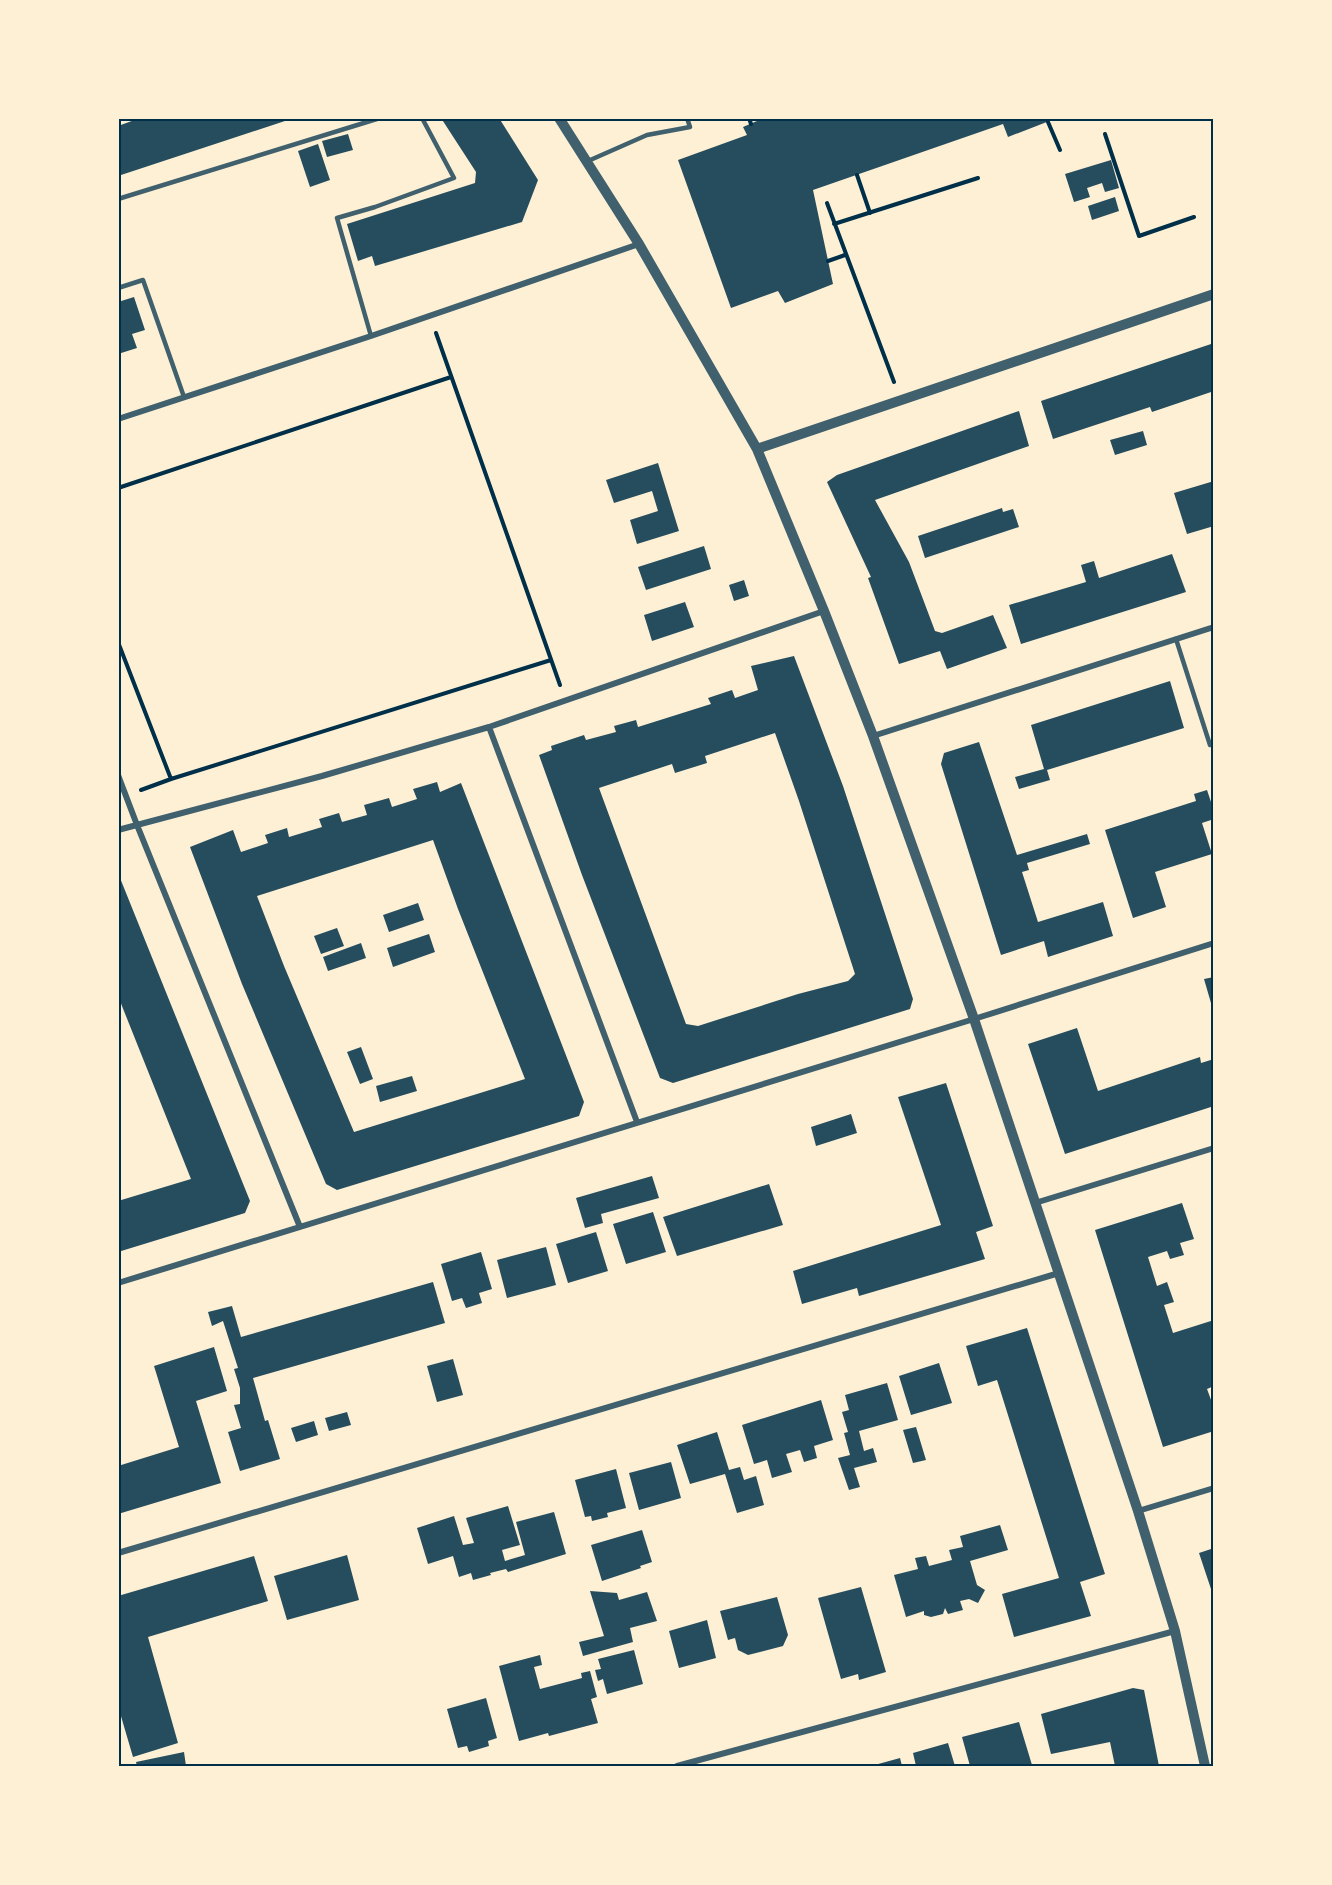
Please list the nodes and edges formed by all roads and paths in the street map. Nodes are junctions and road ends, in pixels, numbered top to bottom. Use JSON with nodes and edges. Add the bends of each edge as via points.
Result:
{"nodes":[{"id":1,"x":380,"y":118,"type":"edge"},
{"id":2,"x":422,"y":118,"type":"edge"},
{"id":3,"x":559,"y":118,"type":"edge"},
{"id":4,"x":687,"y":118,"type":"edge"},
{"id":5,"x":749,"y":118,"type":"edge"},
{"id":6,"x":1048,"y":122,"type":"dead end"},
{"id":7,"x":751,"y":124,"type":"dead end"},
{"id":8,"x":1105,"y":134,"type":"dead end"},
{"id":9,"x":1060,"y":150,"type":"dead end"},
{"id":10,"x":586,"y":162,"type":"junction"},
{"id":11,"x":857,"y":175,"type":"dead end"},
{"id":12,"x":978,"y":178,"type":"dead end"},
{"id":13,"x":118,"y":199,"type":"edge"},
{"id":14,"x":827,"y":203,"type":"dead end"},
{"id":15,"x":870,"y":213,"type":"junction"},
{"id":16,"x":1194,"y":217,"type":"dead end"},
{"id":17,"x":834,"y":225,"type":"junction"},
{"id":18,"x":639,"y":244,"type":"junction"},
{"id":19,"x":845,"y":255,"type":"junction"},
{"id":20,"x":828,"y":261,"type":"dead end"},
{"id":21,"x":118,"y":288,"type":"edge"},
{"id":22,"x":1214,"y":294,"type":"edge"},
{"id":23,"x":429,"y":315,"type":"junction"},
{"id":24,"x":371,"y":336,"type":"junction"},
{"id":25,"x":451,"y":377,"type":"junction"},
{"id":26,"x":184,"y":397,"type":"junction"},
{"id":27,"x":900,"y":399,"type":"junction"},
{"id":28,"x":118,"y":419,"type":"edge"},
{"id":29,"x":757,"y":448,"type":"junction"},
{"id":30,"x":118,"y":488,"type":"edge"},
{"id":31,"x":824,"y":611,"type":"junction"},
{"id":32,"x":1214,"y":627,"type":"edge"},
{"id":33,"x":1176,"y":639,"type":"junction"},
{"id":34,"x":118,"y":642,"type":"edge"},
{"id":35,"x":551,"y":660,"type":"junction"},
{"id":36,"x":566,"y":700,"type":"junction"},
{"id":37,"x":489,"y":727,"type":"junction"},
{"id":38,"x":873,"y":736,"type":"junction"},
{"id":39,"x":1210,"y":745,"type":"dead end"},
{"id":40,"x":118,"y":775,"type":"edge"},
{"id":41,"x":171,"y":779,"type":"junction"},
{"id":42,"x":126,"y":795,"type":"junction"},
{"id":43,"x":137,"y":825,"type":"junction"},
{"id":44,"x":118,"y":830,"type":"edge"},
{"id":45,"x":1214,"y":943,"type":"edge"},
{"id":46,"x":975,"y":1019,"type":"junction"},
{"id":47,"x":637,"y":1122,"type":"junction"},
{"id":48,"x":1214,"y":1148,"type":"edge"},
{"id":49,"x":1035,"y":1203,"type":"junction"},
{"id":50,"x":300,"y":1227,"type":"junction"},
{"id":51,"x":1059,"y":1273,"type":"junction"},
{"id":52,"x":118,"y":1283,"type":"edge"},
{"id":53,"x":1214,"y":1488,"type":"edge"},
{"id":54,"x":1138,"y":1511,"type":"junction"},
{"id":55,"x":118,"y":1553,"type":"edge"},
{"id":56,"x":1174,"y":1631,"type":"junction"},
{"id":57,"x":677,"y":1767,"type":"edge"},
{"id":58,"x":1205,"y":1767,"type":"edge"}],
"edges":[{"from":1,"to":13,"type":"lane"},
{"from":2,"to":24,"type":"lane","via":[[454,178],[337,218]]},
{"from":3,"to":10,"type":"street"},
{"from":4,"to":10,"type":"lane","via":[[690,127],[647,135]]},
{"from":5,"to":7,"type":"path"},
{"from":6,"to":9,"type":"path"},
{"from":8,"to":16,"type":"path","via":[[1139,236]]},
{"from":10,"to":18,"type":"street"},
{"from":11,"to":15,"type":"path"},
{"from":12,"to":15,"type":"path"},
{"from":14,"to":17,"type":"path"},
{"from":15,"to":17,"type":"path"},
{"from":17,"to":19,"type":"path"},
{"from":18,"to":23,"type":"street"},
{"from":18,"to":29,"type":"street"},
{"from":19,"to":20,"type":"path"},
{"from":19,"to":27,"type":"path"},
{"from":21,"to":26,"type":"lane","via":[[143,280]]},
{"from":22,"to":27,"type":"street"},
{"from":23,"to":24,"type":"street"},
{"from":23,"to":25,"type":"path"},
{"from":24,"to":26,"type":"street"},
{"from":25,"to":30,"type":"path"},
{"from":25,"to":35,"type":"path"},
{"from":26,"to":28,"type":"street"},
{"from":27,"to":29,"type":"street"},
{"from":29,"to":31,"type":"street"},
{"from":31,"to":36,"type":"street"},
{"from":31,"to":38,"type":"street"},
{"from":32,"to":33,"type":"street"},
{"from":33,"to":38,"type":"street"},
{"from":33,"to":39,"type":"lane"},
{"from":34,"to":41,"type":"path"},
{"from":35,"to":36,"type":"path"},
{"from":35,"to":41,"type":"path"},
{"from":36,"to":37,"type":"street"},
{"from":37,"to":43,"type":"street"},
{"from":37,"to":47,"type":"street"},
{"from":38,"to":46,"type":"street"},
{"from":40,"to":42,"type":"street"},
{"from":41,"to":42,"type":"path"},
{"from":42,"to":43,"type":"street"},
{"from":43,"to":44,"type":"street"},
{"from":43,"to":50,"type":"street"},
{"from":45,"to":46,"type":"street"},
{"from":46,"to":47,"type":"street"},
{"from":46,"to":49,"type":"street"},
{"from":47,"to":50,"type":"street"},
{"from":48,"to":49,"type":"street"},
{"from":49,"to":51,"type":"street"},
{"from":50,"to":52,"type":"street"},
{"from":51,"to":54,"type":"street"},
{"from":51,"to":55,"type":"street"},
{"from":53,"to":54,"type":"street"},
{"from":54,"to":56,"type":"street"},
{"from":56,"to":57,"type":"street"},
{"from":56,"to":58,"type":"street"}]}
